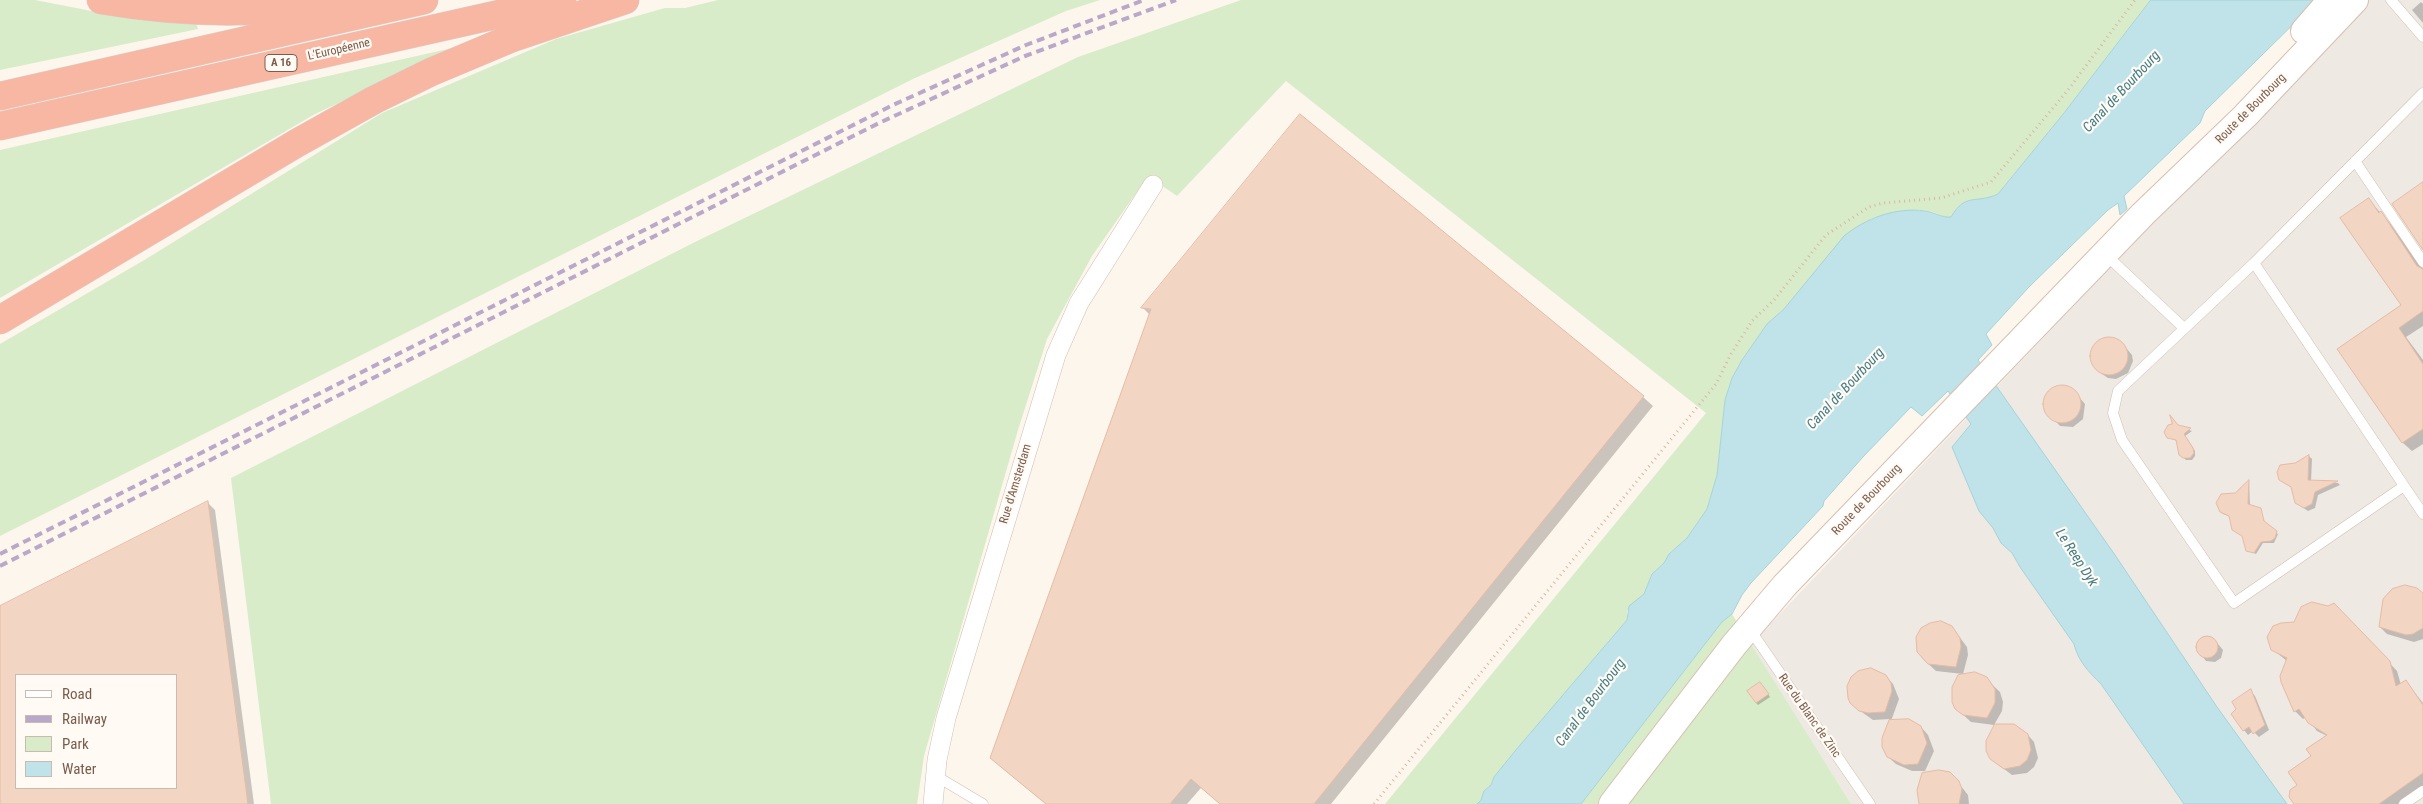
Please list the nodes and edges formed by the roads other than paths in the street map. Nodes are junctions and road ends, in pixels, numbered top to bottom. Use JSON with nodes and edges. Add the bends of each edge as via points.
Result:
{"nodes":[{"id":1,"x":101,"y":0,"type":"edge"},
{"id":2,"x":353,"y":0,"type":"edge"},
{"id":3,"x":424,"y":0,"type":"edge"},
{"id":4,"x":562,"y":0,"type":"edge"},
{"id":5,"x":625,"y":0,"type":"edge"},
{"id":6,"x":2331,"y":0,"type":"edge"},
{"id":7,"x":2355,"y":0,"type":"edge"},
{"id":8,"x":2391,"y":0,"type":"edge"},
{"id":9,"x":2423,"y":37,"type":"edge"},
{"id":10,"x":2423,"y":93,"type":"edge"},
{"id":11,"x":0,"y":96,"type":"edge"},
{"id":12,"x":0,"y":126,"type":"edge"},
{"id":13,"x":2355,"y":161,"type":"junction"},
{"id":14,"x":1153,"y":186,"type":"dead end"},
{"id":15,"x":2143,"y":214,"type":"junction"},
{"id":16,"x":2105,"y":254,"type":"junction"},
{"id":17,"x":2423,"y":262,"type":"edge"},
{"id":18,"x":2254,"y":263,"type":"junction"},
{"id":19,"x":0,"y":319,"type":"edge"},
{"id":20,"x":2184,"y":328,"type":"junction"},
{"id":21,"x":2404,"y":486,"type":"junction"},
{"id":22,"x":2423,"y":514,"type":"edge"},
{"id":23,"x":1748,"y":628,"type":"junction"},
{"id":24,"x":936,"y":776,"type":"junction"},
{"id":25,"x":2423,"y":791,"type":"edge"},
{"id":26,"x":933,"y":804,"type":"edge"},
{"id":27,"x":983,"y":804,"type":"edge"},
{"id":28,"x":1612,"y":804,"type":"edge"},
{"id":29,"x":1870,"y":804,"type":"edge"},
{"id":30,"x":2404,"y":804,"type":"edge"}],
"edges":[{"from":1,"to":2,"type":"highway","via":[[162,8],[244,11]]},
{"from":3,"to":11,"type":"highway","number":"A 16"},
{"from":4,"to":12,"type":"highway","name":"L'Européenne","number":"A 16"},
{"from":5,"to":19,"type":"highway","via":[[512,38],[430,72],[374,100]]},
{"from":6,"to":15,"type":"main road","name":"Route de Bourbourg"},
{"from":7,"to":15,"type":"main road","name":"Route de Bourbourg","via":[[2245,116]]},
{"from":8,"to":9,"type":"lane"},
{"from":10,"to":13,"type":"lane"},
{"from":13,"to":17,"type":"lane"},
{"from":13,"to":18,"type":"lane"},
{"from":14,"to":24,"type":"street","name":"Rue d'Amsterdam","via":[[1099,268],[1062,339],[946,718]]},
{"from":15,"to":16,"type":"main road","name":"Route de Bourbourg"},
{"from":16,"to":20,"type":"lane"},
{"from":16,"to":23,"type":"main road","name":"Route de Bourbourg","via":[[1790,580]]},
{"from":18,"to":20,"type":"lane"},
{"from":18,"to":21,"type":"lane"},
{"from":20,"to":21,"type":"lane","via":[[2121,386],[2114,405],[2114,419],[2122,440],[2234,603]]},
{"from":21,"to":22,"type":"lane"},
{"from":23,"to":28,"type":"main road","name":"Route de Bourbourg"},
{"from":23,"to":29,"type":"lane","name":"Rue du Blanc de Zinc"},
{"from":24,"to":26,"type":"street","name":"Rue d'Amsterdam"},
{"from":24,"to":27,"type":"lane"},
{"from":25,"to":30,"type":"lane"}]}
